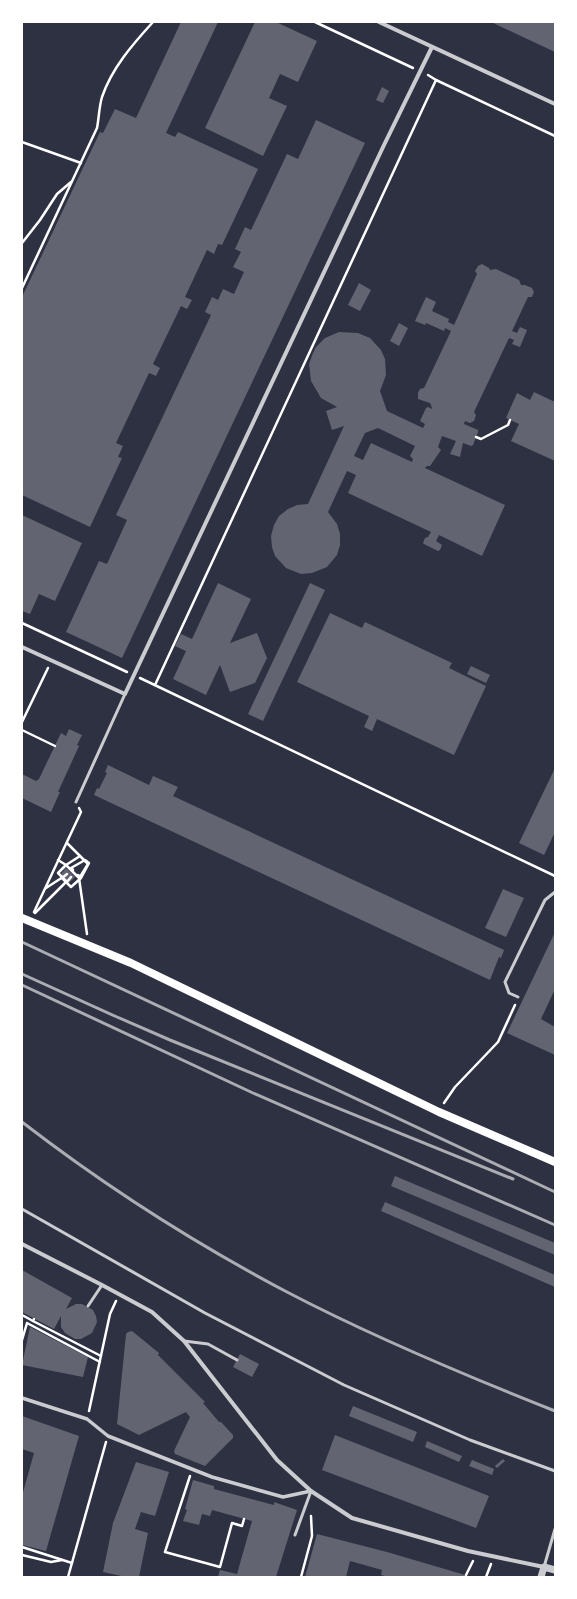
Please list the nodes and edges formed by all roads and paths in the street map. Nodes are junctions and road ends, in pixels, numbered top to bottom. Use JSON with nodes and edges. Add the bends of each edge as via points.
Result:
{"nodes":[{"id":1,"x":153,"y":22,"type":"edge"},
{"id":2,"x":315,"y":22,"type":"edge"},
{"id":3,"x":379,"y":22,"type":"edge"},
{"id":4,"x":432,"y":47,"type":"junction"},
{"id":5,"x":420,"y":71,"type":"junction"},
{"id":6,"x":436,"y":80,"type":"junction"},
{"id":7,"x":555,"y":104,"type":"edge"},
{"id":8,"x":555,"y":136,"type":"edge"},
{"id":9,"x":22,"y":142,"type":"edge"},
{"id":10,"x":81,"y":163,"type":"junction"},
{"id":11,"x":73,"y":181,"type":"junction"},
{"id":12,"x":22,"y":243,"type":"edge"},
{"id":13,"x":22,"y":288,"type":"edge"},
{"id":14,"x":510,"y":420,"type":"dead end"},
{"id":15,"x":476,"y":437,"type":"dead end"},
{"id":16,"x":22,"y":623,"type":"edge"},
{"id":17,"x":22,"y":647,"type":"edge"},
{"id":18,"x":51,"y":660,"type":"junction"},
{"id":19,"x":134,"y":675,"type":"junction"},
{"id":20,"x":155,"y":685,"type":"junction"},
{"id":21,"x":125,"y":694,"type":"junction"},
{"id":22,"x":22,"y":722,"type":"edge"},
{"id":23,"x":22,"y":730,"type":"edge"},
{"id":24,"x":55,"y":746,"type":"dead end"},
{"id":25,"x":76,"y":802,"type":"joint"},
{"id":26,"x":67,"y":843,"type":"junction"},
{"id":27,"x":80,"y":856,"type":"junction"},
{"id":28,"x":58,"y":860,"type":"junction"},
{"id":29,"x":66,"y":865,"type":"junction"},
{"id":30,"x":555,"y":876,"type":"edge"},
{"id":31,"x":62,"y":878,"type":"junction"},
{"id":32,"x":66,"y":882,"type":"junction"},
{"id":33,"x":45,"y":888,"type":"junction"},
{"id":34,"x":555,"y":892,"type":"edge"},
{"id":35,"x":28,"y":918,"type":"edge"},
{"id":36,"x":89,"y":945,"type":"junction"},
{"id":37,"x":518,"y":997,"type":"joint"},
{"id":38,"x":439,"y":1112,"type":"junction"},
{"id":39,"x":555,"y":1162,"type":"edge"},
{"id":40,"x":22,"y":1209,"type":"edge"},
{"id":41,"x":22,"y":1244,"type":"edge"},
{"id":42,"x":102,"y":1285,"type":"junction"},
{"id":43,"x":119,"y":1294,"type":"junction"},
{"id":44,"x":88,"y":1306,"type":"dead end"},
{"id":45,"x":22,"y":1315,"type":"edge"},
{"id":46,"x":22,"y":1340,"type":"edge"},
{"id":47,"x":184,"y":1341,"type":"junction"},
{"id":48,"x":101,"y":1356,"type":"junction"},
{"id":49,"x":237,"y":1360,"type":"dead end"},
{"id":50,"x":100,"y":1362,"type":"junction"},
{"id":51,"x":22,"y":1398,"type":"edge"},
{"id":52,"x":87,"y":1419,"type":"junction"},
{"id":53,"x":108,"y":1436,"type":"junction"},
{"id":54,"x":192,"y":1469,"type":"junction"},
{"id":55,"x":555,"y":1471,"type":"edge"},
{"id":56,"x":310,"y":1491,"type":"junction"},
{"id":57,"x":311,"y":1514,"type":"dead end"},
{"id":58,"x":244,"y":1519,"type":"dead end"},
{"id":59,"x":555,"y":1529,"type":"edge"},
{"id":60,"x":295,"y":1535,"type":"dead end"},
{"id":61,"x":22,"y":1547,"type":"edge"},
{"id":62,"x":477,"y":1553,"type":"junction"},
{"id":63,"x":22,"y":1555,"type":"edge"},
{"id":64,"x":494,"y":1556,"type":"junction"},
{"id":65,"x":63,"y":1560,"type":"junction"},
{"id":66,"x":72,"y":1563,"type":"junction"},
{"id":67,"x":544,"y":1567,"type":"junction"},
{"id":68,"x":555,"y":1570,"type":"edge"},
{"id":69,"x":466,"y":1575,"type":"dead end"},
{"id":70,"x":68,"y":1577,"type":"edge"},
{"id":71,"x":301,"y":1577,"type":"edge"},
{"id":72,"x":486,"y":1577,"type":"edge"},
{"id":73,"x":541,"y":1577,"type":"edge"}],
"edges":[{"from":1,"to":10,"type":"path","via":[[112,74],[102,97],[97,128]]},
{"from":2,"to":5,"type":"path"},
{"from":3,"to":4,"type":"street"},
{"from":4,"to":5,"type":"street"},
{"from":4,"to":7,"type":"street"},
{"from":5,"to":6,"type":"path"},
{"from":5,"to":19,"type":"street"},
{"from":6,"to":8,"type":"path"},
{"from":6,"to":20,"type":"path"},
{"from":9,"to":10,"type":"path"},
{"from":10,"to":11,"type":"path"},
{"from":11,"to":12,"type":"path","via":[[56,194]]},
{"from":11,"to":13,"type":"path"},
{"from":14,"to":15,"type":"path","via":[[508,425],[481,439]]},
{"from":16,"to":19,"type":"path"},
{"from":17,"to":18,"type":"street"},
{"from":18,"to":21,"type":"street"},
{"from":18,"to":22,"type":"path"},
{"from":19,"to":20,"type":"path"},
{"from":19,"to":21,"type":"street"},
{"from":20,"to":30,"type":"path"},
{"from":21,"to":25,"type":"lane"},
{"from":23,"to":24,"type":"path"},
{"from":25,"to":26,"type":"path","via":[[81,812]]},
{"from":26,"to":27,"type":"path"},
{"from":26,"to":28,"type":"path"},
{"from":27,"to":29,"type":"path"},
{"from":27,"to":32,"type":"path","via":[[84,861],[88,864],[80,877],[72,868],[85,860],[89,863],[81,878],[72,887]]},
{"from":28,"to":29,"type":"path"},
{"from":28,"to":33,"type":"path"},
{"from":29,"to":31,"type":"path","via":[[58,874]]},
{"from":29,"to":36,"type":"path","via":[[79,878]]},
{"from":31,"to":32,"type":"path","via":[[67,874],[62,878]]},
{"from":31,"to":32,"type":"path","via":[[66,882],[71,877]]},
{"from":31,"to":33,"type":"path"},
{"from":32,"to":35,"type":"path"},
{"from":33,"to":35,"type":"path"},
{"from":34,"to":37,"type":"lane","via":[[545,900],[505,982],[509,993]]},
{"from":35,"to":36,"type":"main road"},
{"from":36,"to":38,"type":"main road","via":[[164,978]]},
{"from":37,"to":38,"type":"path","via":[[498,1042],[455,1087]]},
{"from":38,"to":39,"type":"main road"},
{"from":40,"to":55,"type":"lane","via":[[205,1313],[344,1385],[470,1440]]},
{"from":41,"to":42,"type":"street"},
{"from":42,"to":43,"type":"street"},
{"from":42,"to":44,"type":"lane"},
{"from":43,"to":47,"type":"street","via":[[152,1312]]},
{"from":43,"to":48,"type":"path","via":[[110,1314]]},
{"from":45,"to":48,"type":"path"},
{"from":46,"to":50,"type":"path","via":[[27,1323]]},
{"from":47,"to":49,"type":"lane","via":[[208,1344]]},
{"from":47,"to":56,"type":"street","via":[[277,1460]]},
{"from":48,"to":50,"type":"path"},
{"from":50,"to":52,"type":"path"},
{"from":51,"to":52,"type":"street"},
{"from":52,"to":53,"type":"street"},
{"from":53,"to":54,"type":"street"},
{"from":53,"to":66,"type":"path"},
{"from":54,"to":56,"type":"street","via":[[282,1497]]},
{"from":54,"to":58,"type":"path","via":[[165,1552],[220,1567],[232,1523],[242,1526]]},
{"from":56,"to":60,"type":"lane"},
{"from":56,"to":62,"type":"street","via":[[352,1518]]},
{"from":57,"to":71,"type":"path","via":[[312,1536]]},
{"from":59,"to":67,"type":"lane"},
{"from":61,"to":65,"type":"path"},
{"from":62,"to":64,"type":"street"},
{"from":62,"to":69,"type":"path"},
{"from":63,"to":65,"type":"path","via":[[51,1562]]},
{"from":64,"to":67,"type":"street"},
{"from":64,"to":72,"type":"path"},
{"from":65,"to":66,"type":"path"},
{"from":66,"to":70,"type":"path"},
{"from":67,"to":68,"type":"street"},
{"from":67,"to":73,"type":"street"}]}
